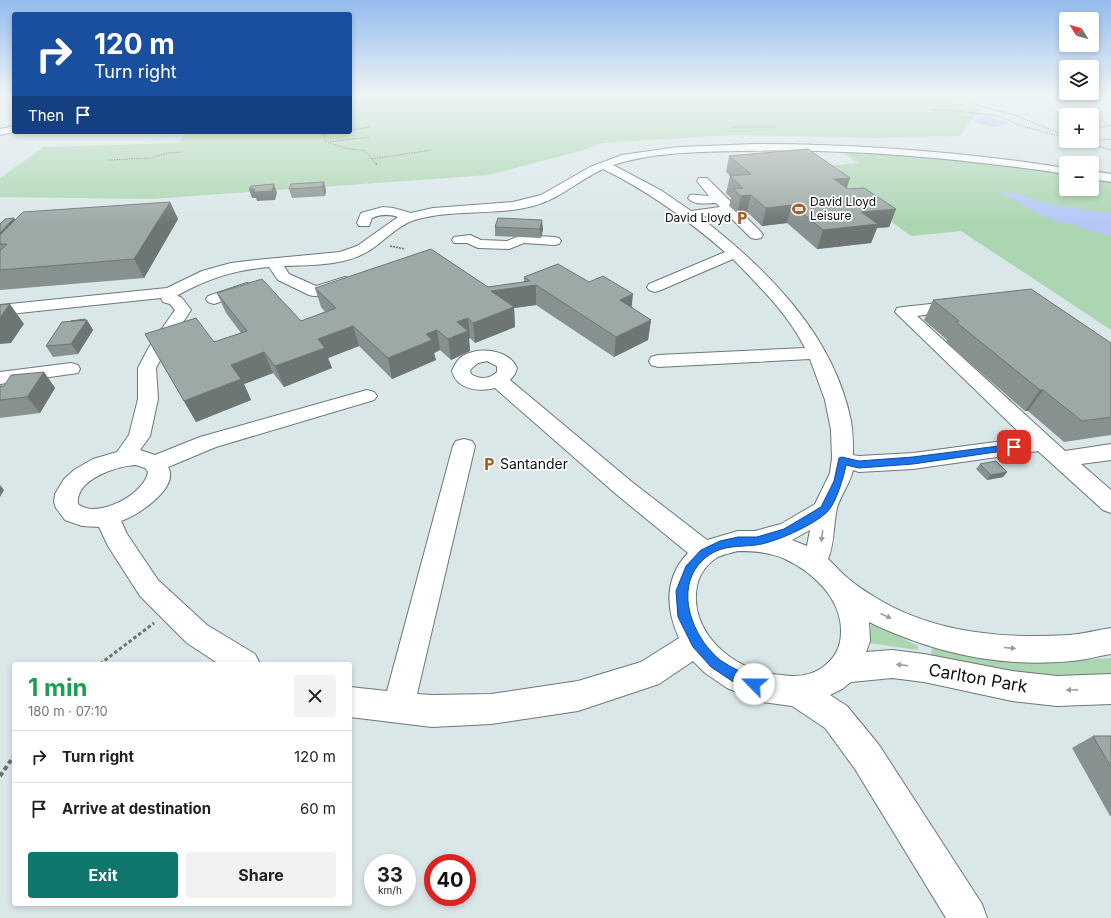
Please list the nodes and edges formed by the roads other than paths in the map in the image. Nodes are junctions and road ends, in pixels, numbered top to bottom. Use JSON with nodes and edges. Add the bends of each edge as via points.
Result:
{"nodes":[{"id":1,"x":603,"y":165,"type":"junction"},
{"id":2,"x":1059,"y":170,"type":"edge"},
{"id":3,"x":1099,"y":176,"type":"edge"},
{"id":4,"x":1111,"y":178,"type":"edge"},
{"id":5,"x":703,"y":181,"type":"dead end"},
{"id":6,"x":694,"y":198,"type":"dead end"},
{"id":7,"x":719,"y":199,"type":"junction"},
{"id":8,"x":470,"y":210,"type":"junction"},
{"id":9,"x":730,"y":210,"type":"junction"},
{"id":10,"x":688,"y":215,"type":"junction"},
{"id":11,"x":410,"y":217,"type":"junction"},
{"id":12,"x":364,"y":223,"type":"dead end"},
{"id":13,"x":756,"y":235,"type":"dead end"},
{"id":14,"x":554,"y":241,"type":"dead end"},
{"id":15,"x":734,"y":253,"type":"junction"},
{"id":16,"x":274,"y":264,"type":"junction"},
{"id":17,"x":232,"y":268,"type":"junction"},
{"id":18,"x":356,"y":278,"type":"edge"},
{"id":19,"x":655,"y":286,"type":"dead end"},
{"id":20,"x":170,"y":296,"type":"junction"},
{"id":21,"x":214,"y":299,"type":"dead end"},
{"id":22,"x":973,"y":305,"type":"edge"},
{"id":23,"x":0,"y":310,"type":"edge"},
{"id":24,"x":0,"y":316,"type":"edge"},
{"id":25,"x":816,"y":353,"type":"junction"},
{"id":26,"x":658,"y":361,"type":"dead end"},
{"id":27,"x":71,"y":369,"type":"dead end"},
{"id":28,"x":0,"y":378,"type":"edge"},
{"id":29,"x":499,"y":381,"type":"dead end"},
{"id":30,"x":367,"y":396,"type":"dead end"},
{"id":31,"x":1043,"y":443,"type":"junction"},
{"id":32,"x":464,"y":446,"type":"dead end"},
{"id":33,"x":1111,"y":452,"type":"edge"},
{"id":34,"x":124,"y":458,"type":"junction"},
{"id":35,"x":842,"y":460,"type":"junction"},
{"id":36,"x":1061,"y":460,"type":"junction"},
{"id":37,"x":155,"y":464,"type":"junction"},
{"id":38,"x":1111,"y":504,"type":"edge"},
{"id":39,"x":825,"y":509,"type":"junction"},
{"id":40,"x":107,"y":517,"type":"junction"},
{"id":41,"x":757,"y":541,"type":"junction"},
{"id":42,"x":705,"y":553,"type":"junction"},
{"id":43,"x":814,"y":562,"type":"junction"},
{"id":44,"x":841,"y":588,"type":"junction"},
{"id":45,"x":1111,"y":641,"type":"edge"},
{"id":46,"x":697,"y":643,"type":"junction"},
{"id":47,"x":242,"y":662,"type":"edge"},
{"id":48,"x":845,"y":668,"type":"junction"},
{"id":49,"x":1111,"y":689,"type":"edge"},
{"id":50,"x":796,"y":691,"type":"junction"},
{"id":51,"x":352,"y":705,"type":"edge"},
{"id":52,"x":398,"y":708,"type":"junction"},
{"id":53,"x":968,"y":918,"type":"edge"}],
"edges":[{"from":1,"to":2,"type":"street","via":[[621,158],[661,152],[727,148],[816,148],[952,156]]},
{"from":1,"to":8,"type":"street","via":[[566,188],[544,198],[517,206]]},
{"from":1,"to":10,"type":"street","via":[[627,174]]},
{"from":3,"to":4,"type":"street"},
{"from":5,"to":7,"type":"street"},
{"from":6,"to":7,"type":"street"},
{"from":7,"to":9,"type":"street"},
{"from":8,"to":11,"type":"street"},
{"from":8,"to":14,"type":"street","via":[[464,240],[478,244],[503,245],[522,239]]},
{"from":9,"to":10,"type":"street"},
{"from":9,"to":13,"type":"street"},
{"from":10,"to":15,"type":"street"},
{"from":11,"to":12,"type":"street","via":[[395,211],[377,212],[366,216]]},
{"from":11,"to":16,"type":"street","via":[[389,228],[360,250],[348,255]]},
{"from":15,"to":19,"type":"street"},
{"from":15,"to":25,"type":"street","via":[[773,292],[801,326]]},
{"from":16,"to":17,"type":"street"},
{"from":16,"to":18,"type":"street","via":[[283,277],[315,292]]},
{"from":17,"to":20,"type":"street","via":[[192,282]]},
{"from":17,"to":21,"type":"street","via":[[253,286]]},
{"from":20,"to":23,"type":"street"},
{"from":20,"to":24,"type":"street","via":[[119,306]]},
{"from":20,"to":34,"type":"street","via":[[183,310],[147,368],[148,399],[139,436]]},
{"from":22,"to":31,"type":"street","via":[[903,312]]},
{"from":25,"to":26,"type":"street"},
{"from":25,"to":35,"type":"street","via":[[840,422]]},
{"from":27,"to":28,"type":"street"},
{"from":29,"to":42,"type":"street","via":[[624,488]]},
{"from":30,"to":37,"type":"street","via":[[208,442]]},
{"from":31,"to":35,"type":"street","via":[[913,461],[859,464]]},
{"from":31,"to":36,"type":"street"},
{"from":32,"to":52,"type":"street"},
{"from":33,"to":36,"type":"street"},
{"from":34,"to":37,"type":"street","via":[[137,457]]},
{"from":34,"to":40,"type":"street","via":[[89,472],[72,486],[67,496],[66,505],[70,512],[79,517]]},
{"from":35,"to":39,"type":"street","via":[[839,481]]},
{"from":36,"to":38,"type":"street"},
{"from":37,"to":40,"type":"street","via":[[159,478],[146,497],[135,505]]},
{"from":39,"to":41,"type":"street","via":[[788,532]]},
{"from":39,"to":43,"type":"street","one_way":true,"via":[[821,542]]},
{"from":40,"to":47,"type":"street","via":[[117,539],[149,588],[197,634]]},
{"from":41,"to":42,"type":"street","via":[[738,541],[720,545]]},
{"from":41,"to":43,"type":"street","via":[[777,544]]},
{"from":42,"to":46,"type":"street","via":[[689,569],[681,591],[684,617]]},
{"from":43,"to":44,"type":"street"},
{"from":44,"to":45,"type":"street","one_way":true,"via":[[873,610],[924,633],[971,645],[1019,649],[1062,648]]},
{"from":44,"to":48,"type":"street","via":[[852,608],[857,629],[854,650]]},
{"from":46,"to":50,"type":"street","via":[[716,663],[740,679],[768,689]]},
{"from":46,"to":52,"type":"street","via":[[648,674],[578,696],[491,709],[432,711]]},
{"from":49,"to":48,"type":"street","name":"Carlton Park","one_way":true,"via":[[1057,691],[1012,686],[892,664]]},
{"from":48,"to":50,"type":"street","via":[[824,684]]},
{"from":50,"to":53,"type":"street","via":[[836,717],[867,757]]},
{"from":51,"to":52,"type":"street"}]}
